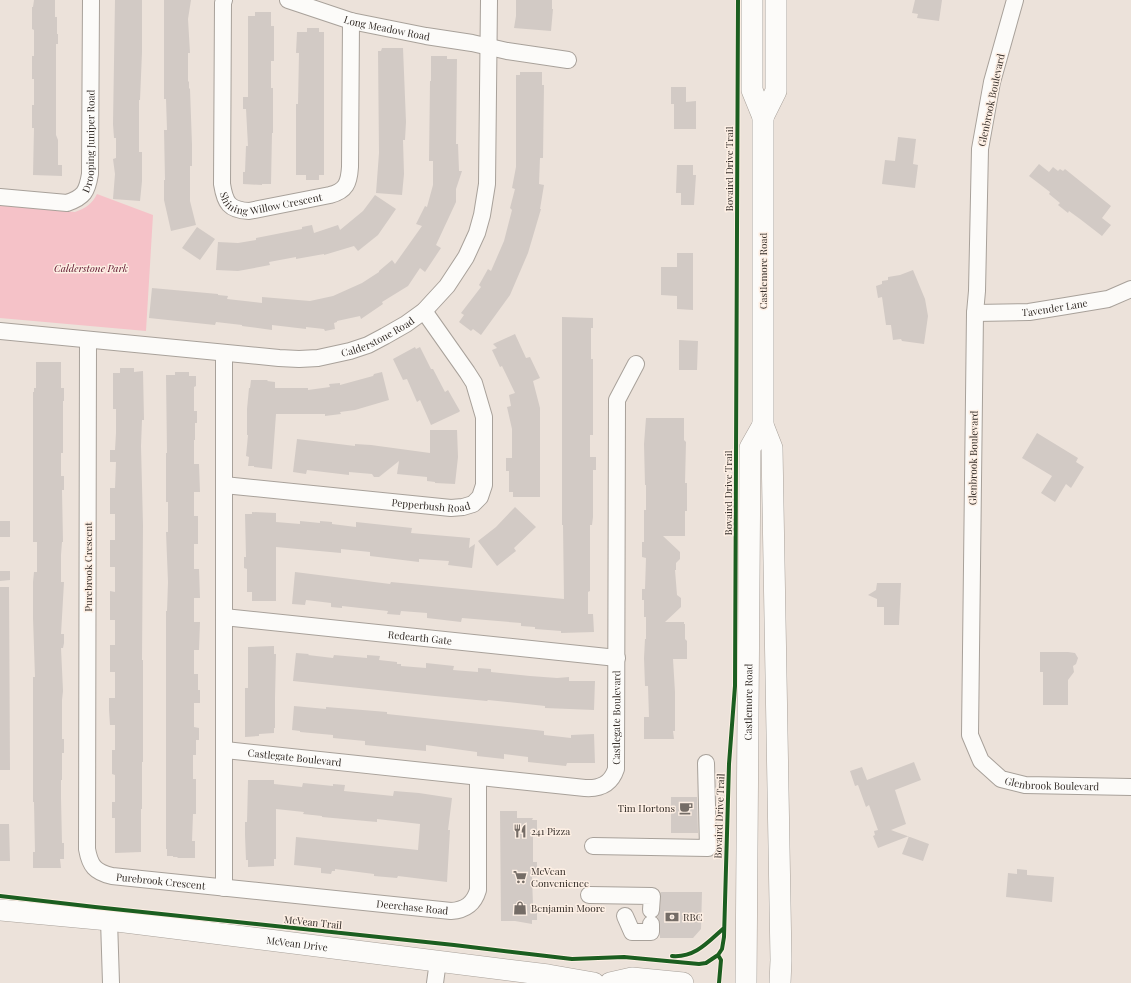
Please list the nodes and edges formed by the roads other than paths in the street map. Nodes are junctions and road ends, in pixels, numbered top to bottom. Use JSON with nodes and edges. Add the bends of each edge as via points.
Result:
{"nodes":[{"id":1,"x":90,"y":0,"type":"edge"},
{"id":2,"x":224,"y":0,"type":"edge"},
{"id":3,"x":288,"y":0,"type":"edge"},
{"id":4,"x":489,"y":0,"type":"edge"},
{"id":5,"x":752,"y":0,"type":"edge"},
{"id":6,"x":776,"y":0,"type":"edge"},
{"id":7,"x":1015,"y":0,"type":"edge"},
{"id":8,"x":351,"y":21,"type":"junction"},
{"id":9,"x":489,"y":47,"type":"junction"},
{"id":10,"x":568,"y":60,"type":"dead end"},
{"id":11,"x":763,"y":118,"type":"junction"},
{"id":12,"x":0,"y":197,"type":"edge"},
{"id":13,"x":1131,"y":289,"type":"edge"},
{"id":14,"x":424,"y":311,"type":"junction"},
{"id":15,"x":975,"y":313,"type":"junction"},
{"id":16,"x":0,"y":331,"type":"edge"},
{"id":17,"x":88,"y":341,"type":"junction"},
{"id":18,"x":224,"y":354,"type":"junction"},
{"id":19,"x":636,"y":364,"type":"dead end"},
{"id":20,"x":764,"y":425,"type":"junction"},
{"id":21,"x":224,"y":485,"type":"junction"},
{"id":22,"x":224,"y":617,"type":"junction"},
{"id":23,"x":616,"y":658,"type":"junction"},
{"id":24,"x":225,"y":750,"type":"junction"},
{"id":25,"x":706,"y":763,"type":"dead end"},
{"id":26,"x":478,"y":777,"type":"junction"},
{"id":27,"x":1131,"y":787,"type":"edge"},
{"id":28,"x":593,"y":846,"type":"dead end"},
{"id":29,"x":224,"y":888,"type":"junction"},
{"id":30,"x":589,"y":895,"type":"dead end"},
{"id":31,"x":0,"y":910,"type":"edge"},
{"id":32,"x":625,"y":916,"type":"dead end"},
{"id":33,"x":109,"y":920,"type":"junction"},
{"id":34,"x":438,"y":961,"type":"junction"},
{"id":35,"x":111,"y":983,"type":"edge"},
{"id":36,"x":435,"y":983,"type":"edge"},
{"id":37,"x":594,"y":983,"type":"edge"},
{"id":38,"x":610,"y":983,"type":"edge"},
{"id":39,"x":683,"y":983,"type":"edge"},
{"id":40,"x":746,"y":983,"type":"edge"},
{"id":41,"x":780,"y":983,"type":"edge"}],
"edges":[{"from":1,"to":12,"type":"street","name":"Drooping Juniper Road","via":[[90,174],[84,194],[67,203]]},
{"from":2,"to":8,"type":"street","name":"Shining Willow Crescent","via":[[222,184],[224,196],[237,210],[249,211],[330,195],[345,187],[350,167]]},
{"from":3,"to":8,"type":"street","name":"Long Meadow Road"},
{"from":4,"to":9,"type":"street","name":"Calderstone Road"},
{"from":5,"to":11,"type":"main road","name":"Castlemore Road","via":[[752,90]]},
{"from":6,"to":11,"type":"main road","name":"Castlemore Road","via":[[776,91]]},
{"from":7,"to":15,"type":"street","name":"Glenbrook Boulevard","via":[[992,82],[980,149],[978,292]]},
{"from":8,"to":9,"type":"street","name":"Long Meadow Road"},
{"from":9,"to":10,"type":"street"},
{"from":9,"to":14,"type":"street","name":"Calderstone Road","via":[[488,184],[482,215],[472,245],[457,272]]},
{"from":11,"to":20,"type":"main road","name":"Castlemore Road"},
{"from":13,"to":15,"type":"street","name":"Tavender Lane","via":[[1108,299],[1029,312]]},
{"from":14,"to":18,"type":"street","name":"Calderstone Road","via":[[368,345],[333,355],[299,359]]},
{"from":14,"to":21,"type":"street","name":"Pepperbush Road","via":[[474,383],[484,417],[484,485],[480,497],[473,504],[451,508]]},
{"from":15,"to":27,"type":"street","name":"Glenbrook Boulevard","via":[[970,735],[981,761],[1001,779],[1025,785]]},
{"from":16,"to":17,"type":"street","name":"Calderstone Road"},
{"from":17,"to":18,"type":"street","name":"Calderstone Road"},
{"from":17,"to":29,"type":"street","name":"Purebrook Crescent","via":[[89,861],[102,874]]},
{"from":18,"to":21,"type":"street"},
{"from":19,"to":23,"type":"street","name":"Castlegate Boulevard","via":[[617,400]]},
{"from":20,"to":40,"type":"main road","name":"Castlemore Road","via":[[750,448]]},
{"from":20,"to":41,"type":"main road","name":"Castlemore Road","via":[[772,448]]},
{"from":21,"to":22,"type":"street"},
{"from":22,"to":23,"type":"street","name":"Redearth Gate"},
{"from":22,"to":24,"type":"street"},
{"from":23,"to":26,"type":"street","name":"Castlegate Boulevard","via":[[616,769],[609,782],[590,789]]},
{"from":24,"to":26,"type":"street","name":"Castlegate Boulevard"},
{"from":24,"to":29,"type":"street"},
{"from":25,"to":28,"type":"street","via":[[708,848]]},
{"from":26,"to":29,"type":"street","name":"Deerchase Road","via":[[478,890],[472,902],[464,909],[451,911]]},
{"from":30,"to":32,"type":"street","via":[[652,896],[651,932],[632,932]]},
{"from":31,"to":33,"type":"main road","name":"McVean Drive"},
{"from":33,"to":34,"type":"main road","name":"McVean Drive"},
{"from":33,"to":35,"type":"street"},
{"from":34,"to":36,"type":"street"},
{"from":34,"to":37,"type":"main road","name":"McVean Drive"},
{"from":38,"to":39,"type":"main road","via":[[632,978]]}]}
